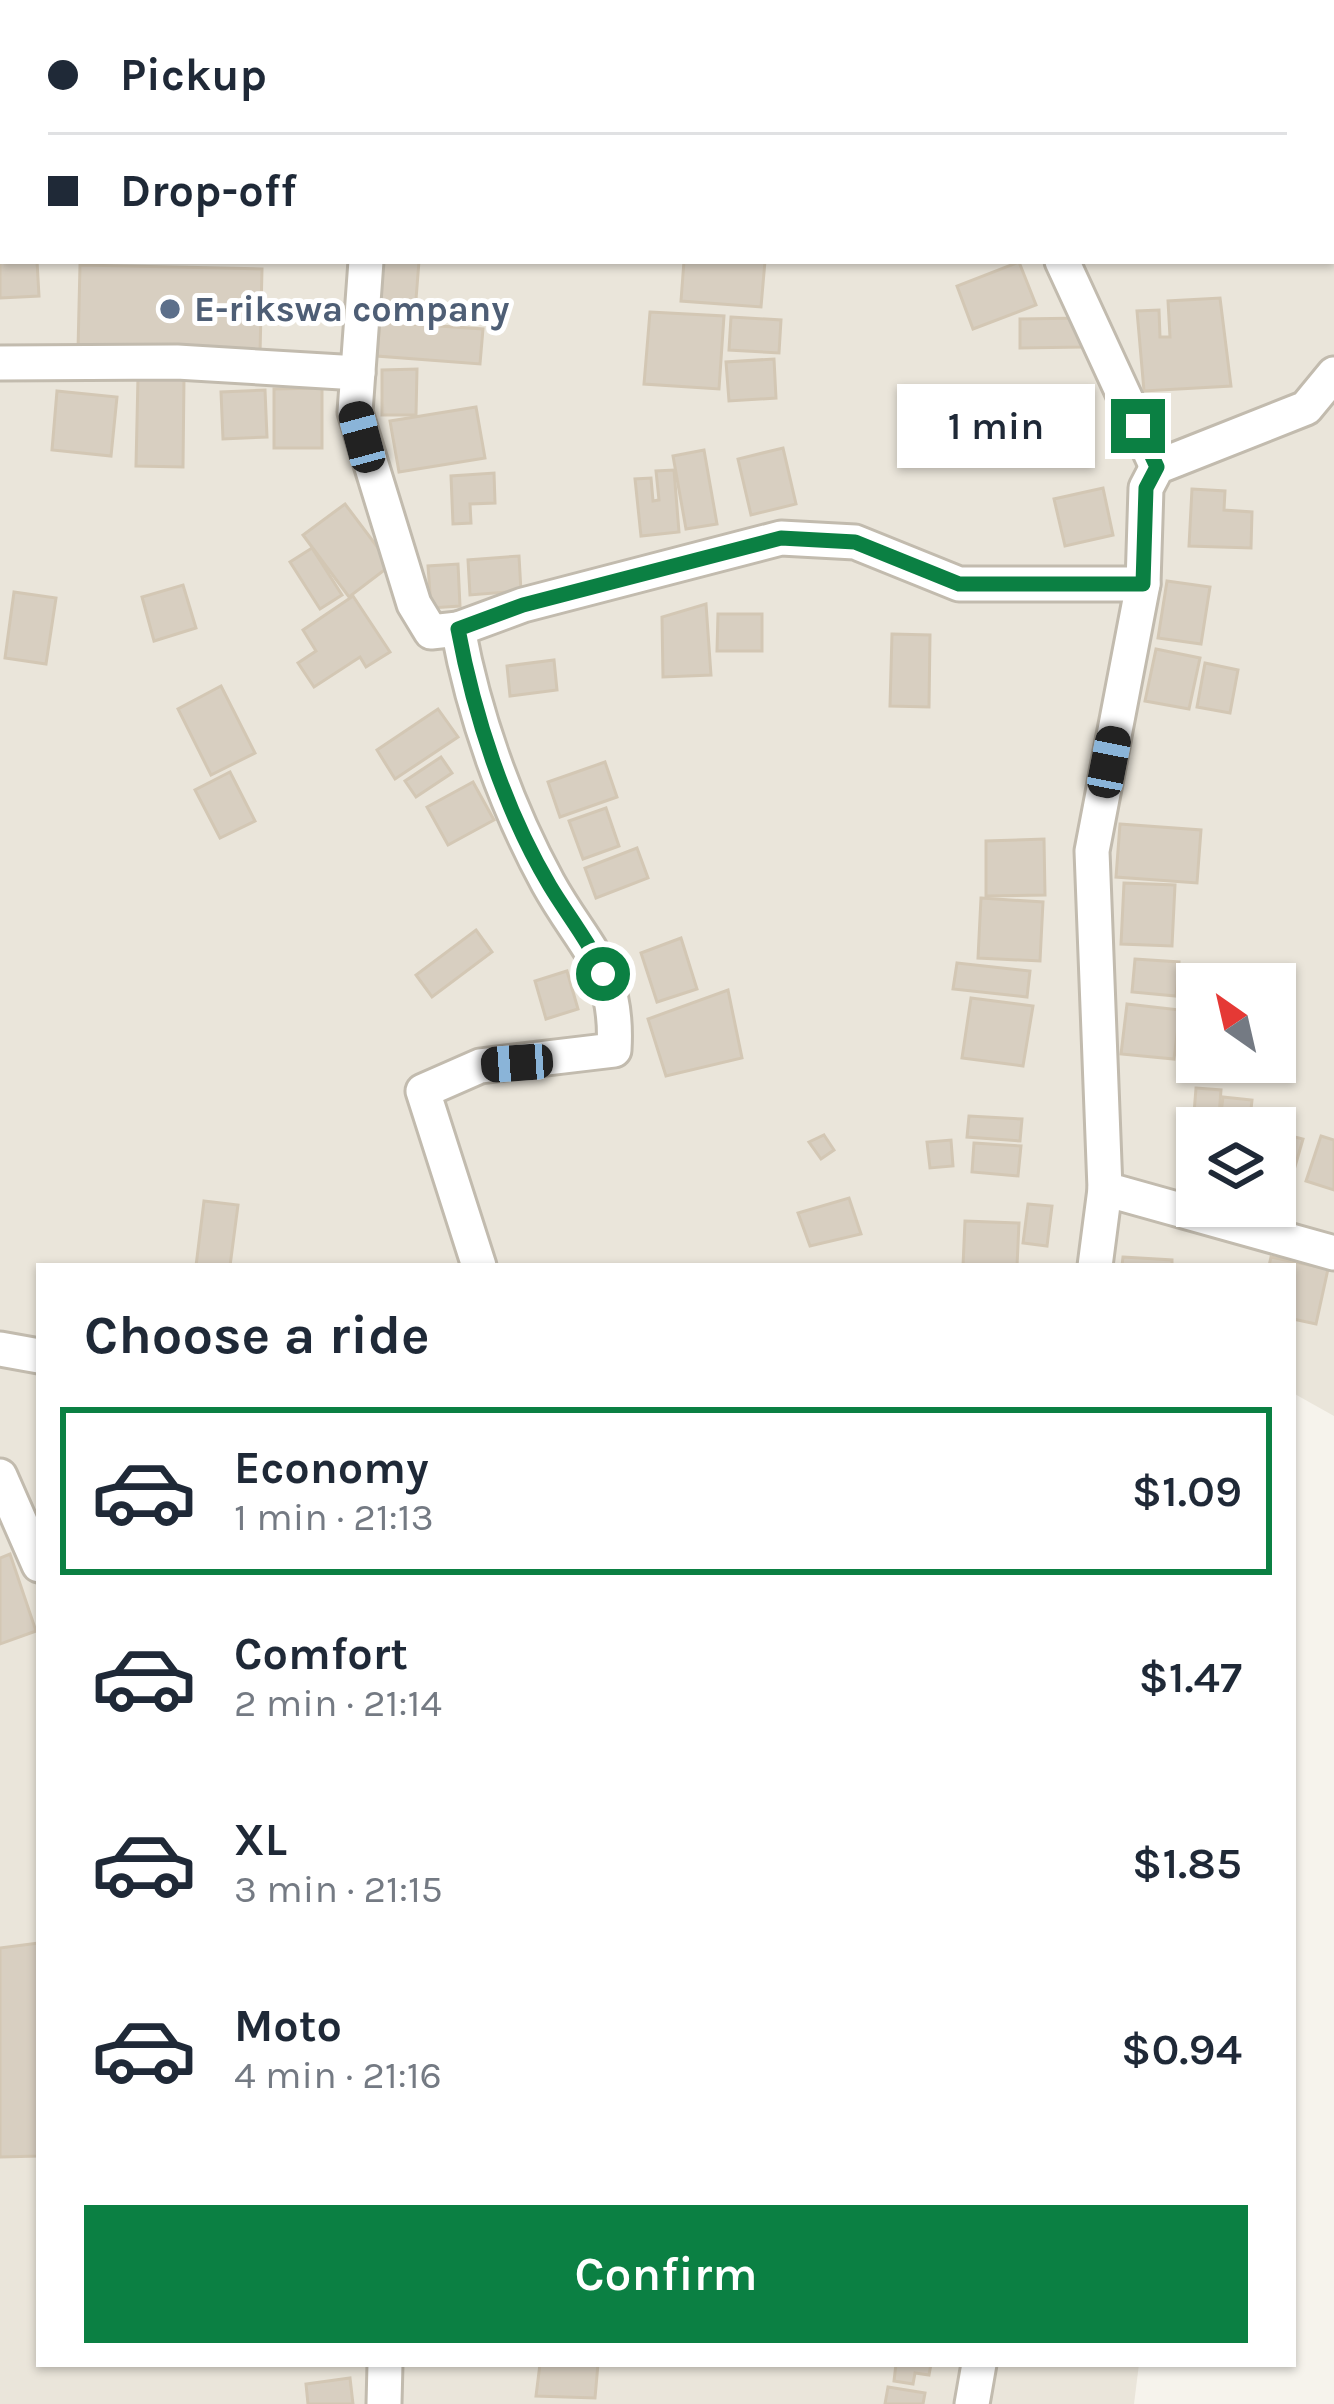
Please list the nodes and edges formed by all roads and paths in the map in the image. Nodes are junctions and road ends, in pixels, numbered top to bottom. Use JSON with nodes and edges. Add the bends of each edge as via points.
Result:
{"nodes":[{"id":1,"x":366,"y":264,"type":"edge"},
{"id":2,"x":1063,"y":264,"type":"edge"},
{"id":3,"x":0,"y":363,"type":"edge"},
{"id":4,"x":358,"y":373,"type":"junction"},
{"id":5,"x":1329,"y":391,"type":"edge"},
{"id":6,"x":1157,"y":467,"type":"junction"},
{"id":7,"x":1143,"y":584,"type":"junction"},
{"id":8,"x":458,"y":629,"type":"junction"},
{"id":9,"x":1106,"y":1189,"type":"junction"},
{"id":10,"x":1334,"y":1252,"type":"edge"},
{"id":11,"x":478,"y":1263,"type":"edge"},
{"id":12,"x":1095,"y":1263,"type":"edge"},
{"id":13,"x":0,"y":1349,"type":"edge"},
{"id":14,"x":36,"y":1355,"type":"edge"},
{"id":15,"x":0,"y":1476,"type":"edge"},
{"id":16,"x":36,"y":1558,"type":"edge"},
{"id":17,"x":385,"y":2367,"type":"edge"},
{"id":18,"x":978,"y":2367,"type":"edge"},
{"id":19,"x":384,"y":2404,"type":"edge"},
{"id":20,"x":972,"y":2404,"type":"edge"}],
"edges":[{"from":1,"to":4,"type":"street"},
{"from":2,"to":6,"type":"street"},
{"from":3,"to":4,"type":"street"},
{"from":4,"to":8,"type":"street","via":[[355,412],[414,604],[431,632]]},
{"from":5,"to":6,"type":"street","via":[[1306,408]]},
{"from":6,"to":7,"type":"street","via":[[1146,488]]},
{"from":7,"to":8,"type":"street","via":[[959,584],[855,542],[781,538]]},
{"from":7,"to":9,"type":"street","via":[[1093,851]]},
{"from":8,"to":11,"type":"street","via":[[469,688],[519,821],[549,885],[590,942],[617,1006],[614,1050],[480,1066],[423,1090]]},
{"from":9,"to":10,"type":"street"},
{"from":9,"to":12,"type":"street"},
{"from":13,"to":14,"type":"street"},
{"from":15,"to":16,"type":"street"},
{"from":17,"to":19,"type":"street"},
{"from":18,"to":20,"type":"street"}]}
